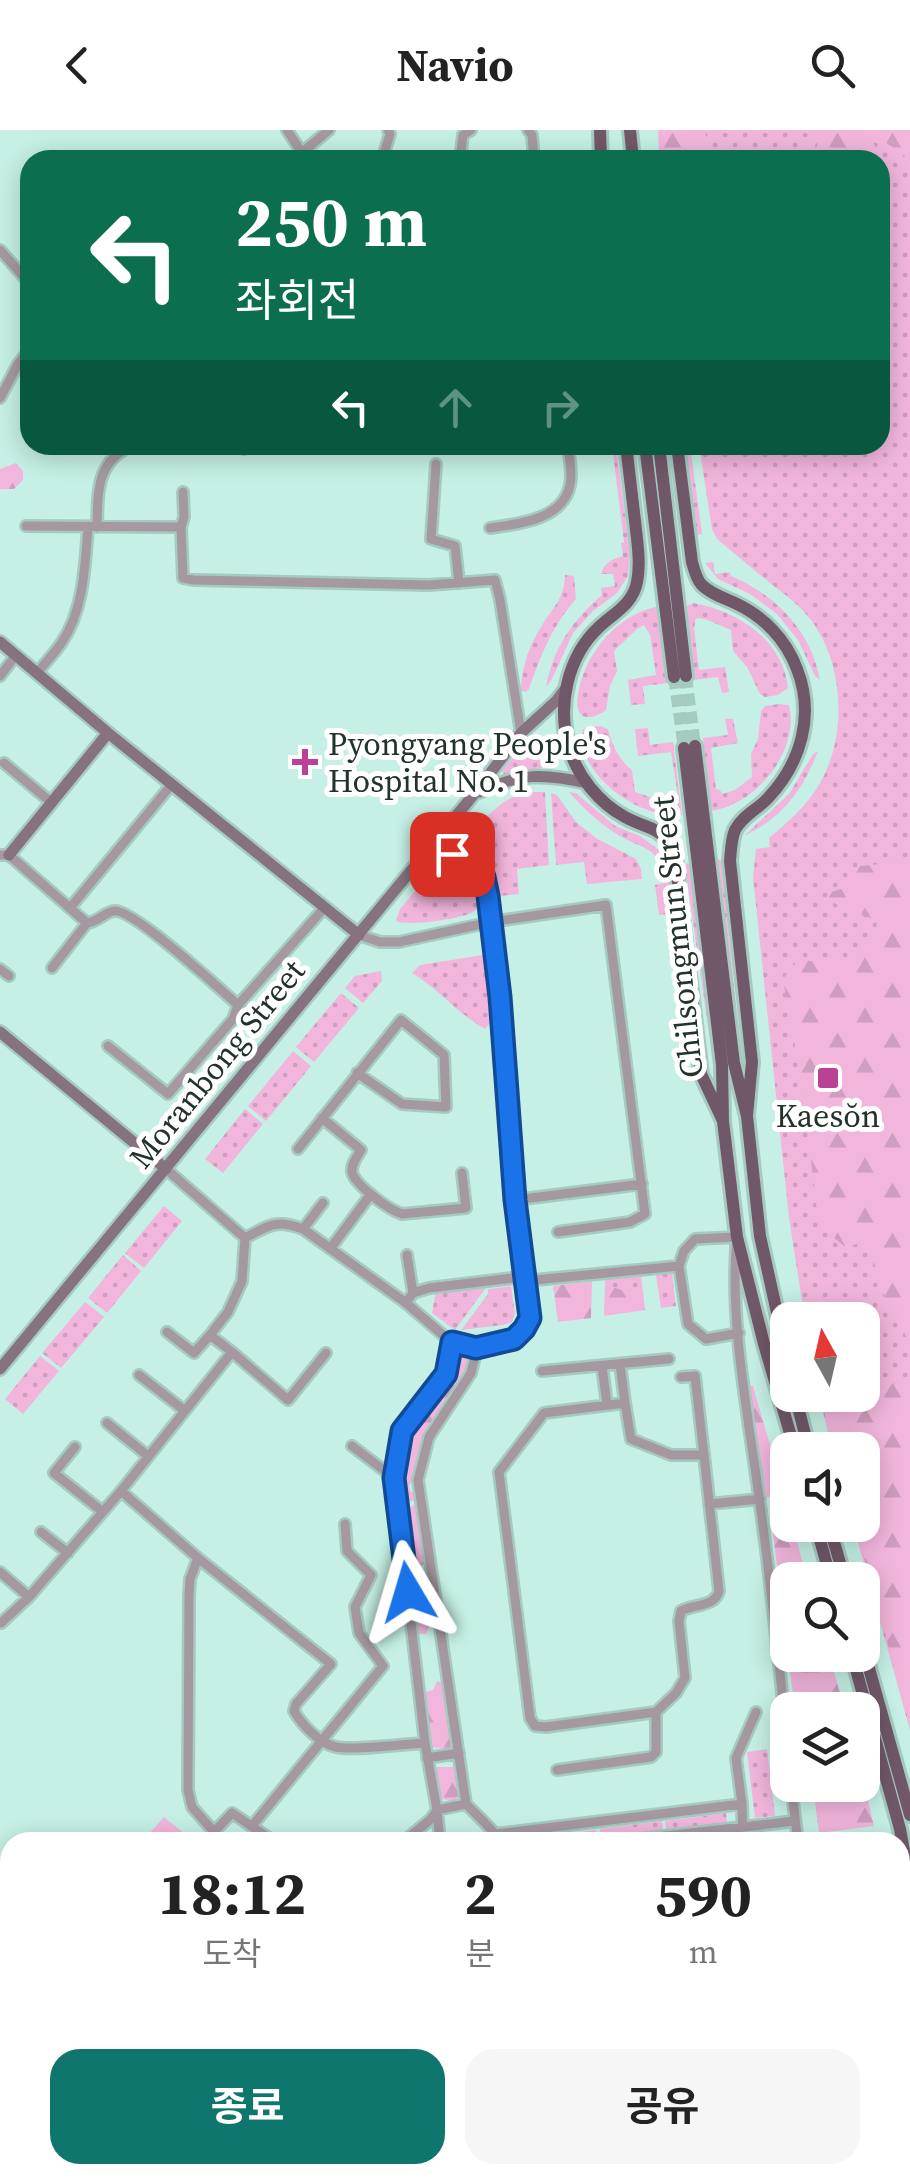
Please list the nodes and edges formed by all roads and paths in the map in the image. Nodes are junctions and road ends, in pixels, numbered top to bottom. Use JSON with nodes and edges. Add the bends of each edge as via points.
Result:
{"nodes":[{"id":1,"x":329,"y":130,"type":"edge"},
{"id":2,"x":450,"y":130,"type":"edge"},
{"id":3,"x":467,"y":133,"type":"edge"},
{"id":4,"x":305,"y":150,"type":"edge"},
{"id":5,"x":0,"y":250,"type":"edge"},
{"id":6,"x":20,"y":273,"type":"edge"},
{"id":7,"x":20,"y":362,"type":"edge"},
{"id":8,"x":0,"y":398,"type":"edge"},
{"id":9,"x":118,"y":455,"type":"edge"},
{"id":10,"x":569,"y":455,"type":"edge"},
{"id":11,"x":627,"y":455,"type":"edge"},
{"id":12,"x":647,"y":455,"type":"edge"},
{"id":13,"x":660,"y":455,"type":"edge"},
{"id":14,"x":678,"y":455,"type":"edge"},
{"id":15,"x":436,"y":464,"type":"dead end"},
{"id":16,"x":183,"y":492,"type":"dead end"},
{"id":17,"x":26,"y":526,"type":"dead end"},
{"id":18,"x":92,"y":527,"type":"junction"},
{"id":19,"x":180,"y":527,"type":"junction"},
{"id":20,"x":490,"y":528,"type":"dead end"},
{"id":21,"x":460,"y":583,"type":"junction"},
{"id":22,"x":0,"y":642,"type":"edge"},
{"id":23,"x":16,"y":655,"type":"junction"},
{"id":24,"x":37,"y":673,"type":"junction"},
{"id":25,"x":0,"y":676,"type":"edge"},
{"id":26,"x":566,"y":688,"type":"junction"},
{"id":27,"x":108,"y":733,"type":"junction"},
{"id":28,"x":521,"y":734,"type":"junction"},
{"id":29,"x":4,"y":763,"type":"dead end"},
{"id":30,"x":587,"y":783,"type":"junction"},
{"id":31,"x":172,"y":784,"type":"junction"},
{"id":32,"x":476,"y":793,"type":"junction"},
{"id":33,"x":52,"y":803,"type":"junction"},
{"id":34,"x":430,"y":848,"type":"junction"},
{"id":35,"x":4,"y":855,"type":"edge"},
{"id":36,"x":325,"y":906,"type":"junction"},
{"id":37,"x":70,"y":908,"type":"junction"},
{"id":38,"x":491,"y":922,"type":"junction"},
{"id":39,"x":87,"y":923,"type":"junction"},
{"id":40,"x":359,"y":935,"type":"junction"},
{"id":41,"x":0,"y":968,"type":"edge"},
{"id":42,"x":52,"y":968,"type":"dead end"},
{"id":43,"x":9,"y":976,"type":"dead end"},
{"id":44,"x":238,"y":1005,"type":"junction"},
{"id":45,"x":0,"y":1032,"type":"edge"},
{"id":46,"x":108,"y":1046,"type":"dead end"},
{"id":47,"x":358,"y":1073,"type":"junction"},
{"id":48,"x":747,"y":1116,"type":"junction"},
{"id":49,"x":322,"y":1118,"type":"junction"},
{"id":50,"x":723,"y":1121,"type":"junction"},
{"id":51,"x":298,"y":1148,"type":"dead end"},
{"id":52,"x":166,"y":1169,"type":"junction"},
{"id":53,"x":462,"y":1174,"type":"dead end"},
{"id":54,"x":642,"y":1184,"type":"junction"},
{"id":55,"x":371,"y":1194,"type":"junction"},
{"id":56,"x":515,"y":1200,"type":"junction"},
{"id":57,"x":323,"y":1202,"type":"dead end"},
{"id":58,"x":303,"y":1229,"type":"junction"},
{"id":59,"x":558,"y":1232,"type":"dead end"},
{"id":60,"x":737,"y":1237,"type":"junction"},
{"id":61,"x":245,"y":1238,"type":"junction"},
{"id":62,"x":330,"y":1249,"type":"junction"},
{"id":63,"x":408,"y":1255,"type":"dead end"},
{"id":64,"x":679,"y":1266,"type":"junction"},
{"id":65,"x":524,"y":1281,"type":"junction"},
{"id":66,"x":413,"y":1292,"type":"junction"},
{"id":67,"x":775,"y":1302,"type":"edge"},
{"id":68,"x":406,"y":1303,"type":"junction"},
{"id":69,"x":167,"y":1332,"type":"dead end"},
{"id":70,"x":739,"y":1333,"type":"junction"},
{"id":71,"x":210,"y":1334,"type":"junction"},
{"id":72,"x":452,"y":1342,"type":"junction"},
{"id":73,"x":476,"y":1348,"type":"junction"},
{"id":74,"x":232,"y":1352,"type":"junction"},
{"id":75,"x":326,"y":1353,"type":"dead end"},
{"id":76,"x":669,"y":1359,"type":"dead end"},
{"id":77,"x":620,"y":1364,"type":"junction"},
{"id":78,"x":602,"y":1366,"type":"junction"},
{"id":79,"x":0,"y":1368,"type":"edge"},
{"id":80,"x":542,"y":1372,"type":"dead end"},
{"id":81,"x":139,"y":1375,"type":"dead end"},
{"id":82,"x":681,"y":1377,"type":"dead end"},
{"id":83,"x":625,"y":1402,"type":"junction"},
{"id":84,"x":607,"y":1405,"type":"junction"},
{"id":85,"x":185,"y":1411,"type":"junction"},
{"id":86,"x":107,"y":1423,"type":"dead end"},
{"id":87,"x":790,"y":1432,"type":"edge"},
{"id":88,"x":352,"y":1446,"type":"dead end"},
{"id":89,"x":75,"y":1447,"type":"dead end"},
{"id":90,"x":704,"y":1455,"type":"junction"},
{"id":91,"x":148,"y":1456,"type":"junction"},
{"id":92,"x":394,"y":1478,"type":"junction"},
{"id":93,"x":121,"y":1491,"type":"junction"},
{"id":94,"x":760,"y":1499,"type":"junction"},
{"id":95,"x":709,"y":1504,"type":"junction"},
{"id":96,"x":103,"y":1512,"type":"junction"},
{"id":97,"x":344,"y":1524,"type":"dead end"},
{"id":98,"x":40,"y":1532,"type":"dead end"},
{"id":99,"x":68,"y":1553,"type":"junction"},
{"id":100,"x":198,"y":1558,"type":"junction"},
{"id":101,"x":0,"y":1572,"type":"edge"},
{"id":102,"x":29,"y":1597,"type":"junction"},
{"id":103,"x":1,"y":1623,"type":"edge"},
{"id":104,"x":857,"y":1672,"type":"edge"},
{"id":105,"x":870,"y":1672,"type":"edge"},
{"id":106,"x":782,"y":1692,"type":"edge"},
{"id":107,"x":656,"y":1712,"type":"junction"},
{"id":108,"x":756,"y":1712,"type":"dead end"},
{"id":109,"x":321,"y":1740,"type":"junction"},
{"id":110,"x":425,"y":1743,"type":"junction"},
{"id":111,"x":459,"y":1753,"type":"junction"},
{"id":112,"x":427,"y":1758,"type":"junction"},
{"id":113,"x":557,"y":1770,"type":"dead end"},
{"id":114,"x":793,"y":1802,"type":"edge"},
{"id":115,"x":466,"y":1804,"type":"junction"},
{"id":116,"x":742,"y":1804,"type":"junction"},
{"id":117,"x":437,"y":1810,"type":"junction"},
{"id":118,"x":910,"y":1815,"type":"edge"},
{"id":119,"x":795,"y":1821,"type":"junction"},
{"id":120,"x":252,"y":1826,"type":"junction"},
{"id":121,"x":741,"y":1827,"type":"junction"},
{"id":122,"x":214,"y":1832,"type":"joint"},
{"id":123,"x":261,"y":1832,"type":"edge"},
{"id":124,"x":415,"y":1832,"type":"edge"},
{"id":125,"x":439,"y":1832,"type":"edge"},
{"id":126,"x":493,"y":1832,"type":"edge"},
{"id":127,"x":542,"y":1832,"type":"edge"},
{"id":128,"x":699,"y":1832,"type":"edge"},
{"id":129,"x":742,"y":1832,"type":"edge"},
{"id":130,"x":797,"y":1832,"type":"edge"},
{"id":131,"x":901,"y":1832,"type":"edge"}],
"edges":[{"from":1,"to":4,"type":"street"},
{"from":2,"to":3,"type":"street"},
{"from":5,"to":6,"type":"street"},
{"from":7,"to":8,"type":"street"},
{"from":9,"to":18,"type":"street","via":[[102,473]]},
{"from":10,"to":20,"type":"street","via":[[571,482],[558,507],[524,524]]},
{"from":11,"to":26,"type":"main road","name":"Chilsongmun Street","via":[[637,584],[582,648]]},
{"from":12,"to":13,"type":"main road","via":[[680,677]]},
{"from":14,"to":48,"type":"main road","name":"Chilsongmun Street","via":[[692,562],[701,584],[776,634],[794,661],[804,697],[802,740],[784,780],[733,834],[730,861],[752,1062]]},
{"from":15,"to":21,"type":"street","via":[[431,540],[454,546]]},
{"from":16,"to":19,"type":"street"},
{"from":17,"to":18,"type":"street"},
{"from":18,"to":19,"type":"street"},
{"from":18,"to":24,"type":"street","via":[[76,612],[64,641]]},
{"from":19,"to":21,"type":"street","via":[[183,578]]},
{"from":21,"to":28,"type":"street","via":[[495,580]]},
{"from":22,"to":23,"type":"main road"},
{"from":23,"to":24,"type":"main road"},
{"from":23,"to":25,"type":"street"},
{"from":24,"to":27,"type":"main road"},
{"from":26,"to":28,"type":"main road","name":"Moranbong Street"},
{"from":26,"to":30,"type":"main road","name":"Chilsongmun Street","via":[[569,749]]},
{"from":27,"to":31,"type":"main road"},
{"from":27,"to":33,"type":"main road"},
{"from":28,"to":32,"type":"main road","name":"Moranbong Street"},
{"from":29,"to":33,"type":"street"},
{"from":30,"to":32,"type":"main road","via":[[532,775]]},
{"from":30,"to":50,"type":"main road","name":"Chilsongmun Street","via":[[623,816],[658,830],[675,858],[701,1074]]},
{"from":31,"to":36,"type":"main road"},
{"from":31,"to":37,"type":"street"},
{"from":32,"to":34,"type":"main road","name":"Moranbong Street"},
{"from":33,"to":35,"type":"main road"},
{"from":34,"to":38,"type":"street","via":[[461,856],[484,877]]},
{"from":34,"to":40,"type":"main road","name":"Moranbong Street"},
{"from":35,"to":37,"type":"street"},
{"from":36,"to":40,"type":"main road"},
{"from":36,"to":44,"type":"street"},
{"from":37,"to":39,"type":"street"},
{"from":38,"to":40,"type":"street","via":[[399,942]]},
{"from":38,"to":54,"type":"street","via":[[606,906]]},
{"from":38,"to":56,"type":"street"},
{"from":39,"to":42,"type":"street"},
{"from":39,"to":44,"type":"street","via":[[118,910],[131,917]]},
{"from":40,"to":52,"type":"main road","name":"Moranbong Street"},
{"from":41,"to":43,"type":"street"},
{"from":44,"to":46,"type":"street","via":[[233,1020],[168,1094]]},
{"from":45,"to":52,"type":"main road"},
{"from":47,"to":47,"type":"street","via":[[402,1104],[446,1107],[444,1055],[401,1020]]},
{"from":47,"to":49,"type":"street"},
{"from":48,"to":50,"type":"main road"},
{"from":48,"to":50,"type":"main road","name":"Chilsongmun Street","via":[[689,747]]},
{"from":48,"to":67,"type":"main road","name":"Chilsongmun Street"},
{"from":49,"to":51,"type":"street"},
{"from":49,"to":55,"type":"street","via":[[360,1150],[353,1176]]},
{"from":50,"to":60,"type":"main road","name":"Chilsongmun Street"},
{"from":52,"to":61,"type":"street"},
{"from":52,"to":79,"type":"main road","name":"Moranbong Street"},
{"from":53,"to":55,"type":"street","via":[[466,1208],[402,1214]]},
{"from":54,"to":56,"type":"street"},
{"from":54,"to":59,"type":"street","via":[[645,1214]]},
{"from":55,"to":62,"type":"street"},
{"from":56,"to":65,"type":"street"},
{"from":57,"to":58,"type":"street"},
{"from":58,"to":61,"type":"street","via":[[270,1224]]},
{"from":58,"to":62,"type":"street"},
{"from":60,"to":64,"type":"street","via":[[696,1239]]},
{"from":60,"to":70,"type":"street"},
{"from":60,"to":87,"type":"main road","name":"Chilsongmun Street"},
{"from":61,"to":71,"type":"street","via":[[242,1282]]},
{"from":62,"to":68,"type":"street"},
{"from":63,"to":66,"type":"street"},
{"from":64,"to":65,"type":"street"},
{"from":64,"to":70,"type":"street","via":[[688,1324],[706,1339]]},
{"from":65,"to":66,"type":"street"},
{"from":65,"to":73,"type":"street","via":[[530,1318],[524,1329],[514,1339]]},
{"from":66,"to":68,"type":"street"},
{"from":68,"to":72,"type":"street"},
{"from":69,"to":71,"type":"street","via":[[194,1352]]},
{"from":70,"to":94,"type":"street"},
{"from":71,"to":74,"type":"street"},
{"from":72,"to":73,"type":"street"},
{"from":72,"to":92,"type":"street","via":[[446,1374],[402,1431]]},
{"from":73,"to":111,"type":"street","via":[[471,1373],[429,1438],[418,1480]]},
{"from":74,"to":75,"type":"street","via":[[288,1400]]},
{"from":74,"to":85,"type":"street"},
{"from":76,"to":77,"type":"street"},
{"from":77,"to":78,"type":"street"},
{"from":77,"to":83,"type":"street"},
{"from":78,"to":80,"type":"street"},
{"from":78,"to":84,"type":"street"},
{"from":81,"to":85,"type":"street"},
{"from":82,"to":90,"type":"street","via":[[696,1376]]},
{"from":83,"to":84,"type":"street"},
{"from":83,"to":90,"type":"street","via":[[632,1439],[671,1455]]},
{"from":84,"to":107,"type":"street","via":[[544,1413],[499,1472],[530,1718],[546,1726]]},
{"from":85,"to":91,"type":"street"},
{"from":86,"to":91,"type":"street"},
{"from":88,"to":92,"type":"street"},
{"from":89,"to":96,"type":"street","via":[[54,1473]]},
{"from":90,"to":95,"type":"street"},
{"from":91,"to":93,"type":"street"},
{"from":92,"to":110,"type":"street"},
{"from":93,"to":96,"type":"street"},
{"from":93,"to":100,"type":"street"},
{"from":94,"to":95,"type":"street"},
{"from":94,"to":106,"type":"street"},
{"from":95,"to":107,"type":"street","via":[[717,1598],[681,1612],[685,1678]]},
{"from":96,"to":99,"type":"street"},
{"from":97,"to":109,"type":"street","via":[[346,1550],[371,1575],[355,1607],[359,1633],[383,1666]]},
{"from":98,"to":99,"type":"street"},
{"from":99,"to":102,"type":"street"},
{"from":100,"to":109,"type":"street","via":[[331,1664],[294,1711]]},
{"from":100,"to":122,"type":"street","via":[[190,1579],[188,1790],[192,1807]]},
{"from":101,"to":102,"type":"street"},
{"from":102,"to":103,"type":"street"},
{"from":104,"to":131,"type":"main road"},
{"from":105,"to":118,"type":"main road"},
{"from":107,"to":113,"type":"street","via":[[652,1757]]},
{"from":108,"to":116,"type":"street","via":[[736,1758]]},
{"from":109,"to":110,"type":"street","via":[[340,1748]]},
{"from":109,"to":120,"type":"street"},
{"from":110,"to":112,"type":"street"},
{"from":111,"to":112,"type":"street"},
{"from":111,"to":115,"type":"street"},
{"from":112,"to":117,"type":"street"},
{"from":114,"to":119,"type":"street"},
{"from":115,"to":117,"type":"street"},
{"from":115,"to":126,"type":"street"},
{"from":116,"to":121,"type":"street"},
{"from":116,"to":127,"type":"street"},
{"from":117,"to":124,"type":"street"},
{"from":117,"to":125,"type":"street"},
{"from":119,"to":121,"type":"street"},
{"from":119,"to":130,"type":"street"},
{"from":120,"to":122,"type":"street","via":[[232,1812]]},
{"from":120,"to":123,"type":"street"},
{"from":121,"to":128,"type":"street"},
{"from":121,"to":129,"type":"street"}]}
